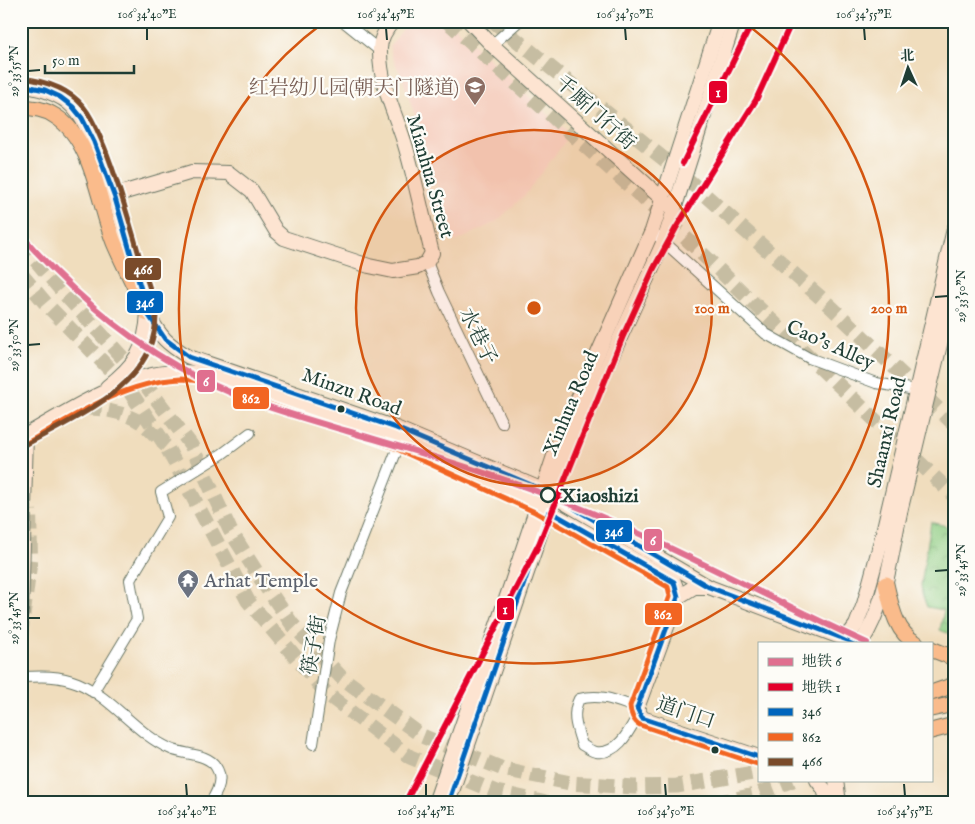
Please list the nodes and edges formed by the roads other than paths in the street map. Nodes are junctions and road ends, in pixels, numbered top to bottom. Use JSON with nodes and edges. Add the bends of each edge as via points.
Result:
{"nodes":[{"id":1,"x":343,"y":21,"type":"edge"},
{"id":2,"x":393,"y":21,"type":"edge"},
{"id":3,"x":469,"y":21,"type":"edge"},
{"id":4,"x":519,"y":21,"type":"edge"},
{"id":5,"x":720,"y":21,"type":"edge"},
{"id":6,"x":734,"y":21,"type":"edge"},
{"id":7,"x":492,"y":44,"type":"junction"},
{"id":8,"x":380,"y":50,"type":"junction"},
{"id":9,"x":21,"y":85,"type":"edge"},
{"id":10,"x":22,"y":107,"type":"edge"},
{"id":11,"x":115,"y":195,"type":"junction"},
{"id":12,"x":663,"y":200,"type":"junction"},
{"id":13,"x":674,"y":210,"type":"junction"},
{"id":14,"x":954,"y":229,"type":"edge"},
{"id":15,"x":652,"y":231,"type":"junction"},
{"id":16,"x":664,"y":241,"type":"junction"},
{"id":17,"x":427,"y":262,"type":"junction"},
{"id":18,"x":954,"y":286,"type":"edge"},
{"id":19,"x":148,"y":314,"type":"junction"},
{"id":20,"x":916,"y":390,"type":"junction"},
{"id":21,"x":98,"y":395,"type":"junction"},
{"id":22,"x":502,"y":423,"type":"dead end"},
{"id":23,"x":250,"y":433,"type":"dead end"},
{"id":24,"x":24,"y":436,"type":"edge"},
{"id":25,"x":400,"y":442,"type":"junction"},
{"id":26,"x":548,"y":493,"type":"junction"},
{"id":27,"x":543,"y":508,"type":"junction"},
{"id":28,"x":886,"y":584,"type":"junction"},
{"id":29,"x":709,"y":587,"type":"junction"},
{"id":30,"x":678,"y":597,"type":"junction"},
{"id":31,"x":21,"y":614,"type":"edge"},
{"id":32,"x":849,"y":640,"type":"edge"},
{"id":33,"x":914,"y":641,"type":"edge"},
{"id":34,"x":862,"y":642,"type":"edge"},
{"id":35,"x":932,"y":649,"type":"edge"},
{"id":36,"x":932,"y":656,"type":"edge"},
{"id":37,"x":954,"y":658,"type":"edge"},
{"id":38,"x":21,"y":677,"type":"edge"},
{"id":39,"x":954,"y":685,"type":"edge"},
{"id":40,"x":94,"y":692,"type":"junction"},
{"id":41,"x":932,"y":693,"type":"edge"},
{"id":42,"x":954,"y":704,"type":"edge"},
{"id":43,"x":932,"y":709,"type":"edge"},
{"id":44,"x":638,"y":710,"type":"junction"},
{"id":45,"x":954,"y":725,"type":"edge"},
{"id":46,"x":932,"y":731,"type":"edge"},
{"id":47,"x":313,"y":744,"type":"dead end"},
{"id":48,"x":758,"y":757,"type":"edge"},
{"id":49,"x":819,"y":782,"type":"edge"},
{"id":50,"x":836,"y":782,"type":"edge"},
{"id":51,"x":210,"y":803,"type":"edge"},
{"id":52,"x":435,"y":803,"type":"edge"},
{"id":53,"x":448,"y":803,"type":"edge"},
{"id":54,"x":828,"y":803,"type":"edge"},
{"id":55,"x":839,"y":803,"type":"edge"}],
"edges":[{"from":1,"to":8,"type":"street"},
{"from":2,"to":8,"type":"main road","name":"Mianhua Street","via":[[381,39]]},
{"from":3,"to":7,"type":"main road","name":"千厮门行街"},
{"from":4,"to":7,"type":"street"},
{"from":5,"to":12,"type":"main road","name":"Xinhua Road"},
{"from":6,"to":13,"type":"main road","name":"Xinhua Road"},
{"from":7,"to":12,"type":"main road","name":"千厮门行街"},
{"from":8,"to":17,"type":"main road","name":"Mianhua Street","via":[[381,75],[405,147],[432,253]]},
{"from":9,"to":11,"type":"main road","via":[[51,93],[78,112]]},
{"from":10,"to":19,"type":"main road","via":[[43,110],[55,116],[70,128],[86,153],[114,244]]},
{"from":11,"to":17,"type":"main road","name":"Mianhua Street","via":[[192,172],[229,173],[252,191],[276,231],[284,238],[393,271],[418,267]]},
{"from":11,"to":19,"type":"main road"},
{"from":12,"to":13,"type":"main road","name":"千厮门行街"},
{"from":12,"to":15,"type":"main road","name":"Xinhua Road"},
{"from":13,"to":16,"type":"main road","name":"Xinhua Road"},
{"from":14,"to":20,"type":"main road","name":"Shaanxi Road"},
{"from":15,"to":16,"type":"street","name":"Cao's Alley"},
{"from":15,"to":26,"type":"main road","name":"Xinhua Road","via":[[558,444]]},
{"from":16,"to":20,"type":"street","name":"Cao's Alley","via":[[766,334],[809,358],[876,383]]},
{"from":16,"to":26,"type":"main road","name":"Xinhua Road"},
{"from":17,"to":22,"type":"street","name":"水巷子"},
{"from":18,"to":28,"type":"main road","name":"Shaanxi Road"},
{"from":19,"to":21,"type":"main road","via":[[146,335],[135,361]]},
{"from":19,"to":26,"type":"main road","name":"Minzu Road","via":[[157,332],[189,357],[396,428]]},
{"from":20,"to":32,"type":"main road","name":"Shaanxi Road","via":[[880,545],[864,604]]},
{"from":21,"to":24,"type":"main road"},
{"from":21,"to":25,"type":"main road","name":"Minzu Road","via":[[147,376],[192,372],[266,394]]},
{"from":23,"to":40,"type":"street","via":[[161,492],[168,517],[130,580],[137,619]]},
{"from":24,"to":31,"type":"main road"},
{"from":25,"to":27,"type":"main road","name":"Minzu Road"},
{"from":25,"to":47,"type":"street","name":"筷子街","via":[[341,593],[329,640]]},
{"from":26,"to":27,"type":"main road","name":"Xinhua Road"},
{"from":26,"to":29,"type":"main road","name":"Minzu Road"},
{"from":27,"to":30,"type":"main road","name":"Minzu Road","via":[[674,582]]},
{"from":27,"to":52,"type":"main road","name":"Xinhua Road"},
{"from":27,"to":53,"type":"main road","name":"Xinhua Road"},
{"from":28,"to":33,"type":"main road","via":[[893,613],[900,627]]},
{"from":28,"to":34,"type":"main road","name":"Shaanxi Road"},
{"from":29,"to":30,"type":"main road","via":[[694,587]]},
{"from":29,"to":32,"type":"main road","name":"Minzu Road"},
{"from":30,"to":44,"type":"main road","name":"道门口"},
{"from":35,"to":37,"type":"main road"},
{"from":36,"to":37,"type":"main road"},
{"from":38,"to":40,"type":"street","via":[[51,676],[77,683]]},
{"from":39,"to":41,"type":"main road"},
{"from":40,"to":51,"type":"street","via":[[152,738],[172,750],[208,760],[216,767],[220,780]]},
{"from":42,"to":43,"type":"main road"},
{"from":44,"to":44,"type":"street","via":[[626,736],[615,747],[596,752],[582,745],[574,722],[579,699],[603,697]]},
{"from":44,"to":48,"type":"main road","name":"道门口","via":[[642,718]]},
{"from":45,"to":46,"type":"main road"},
{"from":49,"to":54,"type":"main road"},
{"from":50,"to":55,"type":"main road"}]}
